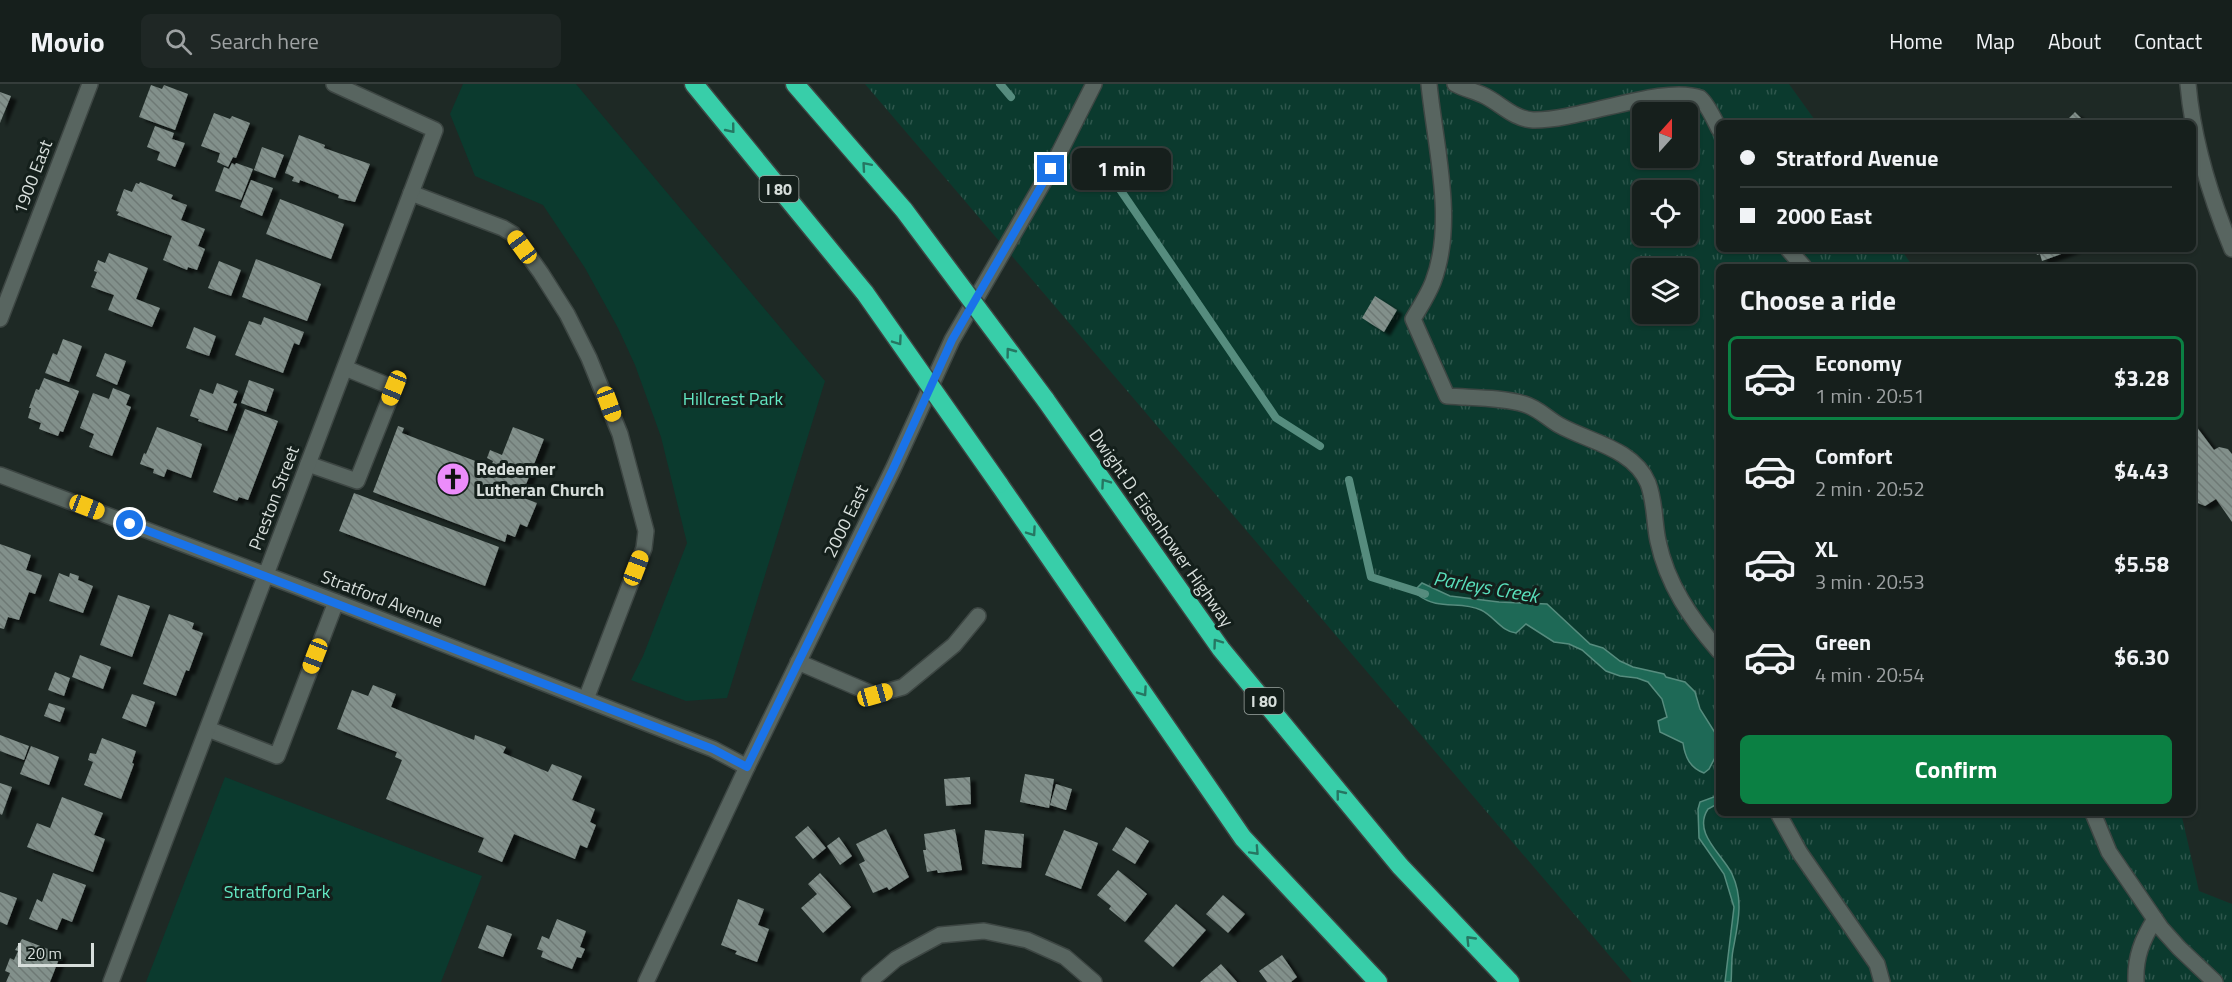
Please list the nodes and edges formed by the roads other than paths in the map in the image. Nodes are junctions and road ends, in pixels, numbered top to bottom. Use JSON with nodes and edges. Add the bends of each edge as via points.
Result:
{"nodes":[{"id":1,"x":90,"y":84,"type":"edge"},
{"id":2,"x":334,"y":84,"type":"edge"},
{"id":3,"x":694,"y":84,"type":"edge"},
{"id":4,"x":795,"y":84,"type":"edge"},
{"id":5,"x":1094,"y":84,"type":"edge"},
{"id":6,"x":1429,"y":84,"type":"edge"},
{"id":7,"x":1455,"y":84,"type":"edge"},
{"id":8,"x":2188,"y":84,"type":"edge"},
{"id":9,"x":2193,"y":120,"type":"edge"},
{"id":10,"x":1716,"y":124,"type":"edge"},
{"id":11,"x":2196,"y":138,"type":"edge"},
{"id":12,"x":411,"y":193,"type":"junction"},
{"id":13,"x":2232,"y":249,"type":"edge"},
{"id":14,"x":1791,"y":252,"type":"edge"},
{"id":15,"x":1801,"y":264,"type":"edge"},
{"id":16,"x":0,"y":319,"type":"edge"},
{"id":17,"x":345,"y":368,"type":"junction"},
{"id":18,"x":308,"y":464,"type":"junction"},
{"id":19,"x":0,"y":475,"type":"edge"},
{"id":20,"x":266,"y":575,"type":"junction"},
{"id":21,"x":336,"y":602,"type":"junction"},
{"id":22,"x":978,"y":616,"type":"dead end"},
{"id":23,"x":1716,"y":648,"type":"edge"},
{"id":24,"x":798,"y":662,"type":"junction"},
{"id":25,"x":586,"y":699,"type":"junction"},
{"id":26,"x":208,"y":729,"type":"junction"},
{"id":27,"x":747,"y":767,"type":"junction"},
{"id":28,"x":1780,"y":816,"type":"edge"},
{"id":29,"x":2094,"y":816,"type":"edge"},
{"id":30,"x":2155,"y":919,"type":"junction"},
{"id":31,"x":111,"y":982,"type":"edge"},
{"id":32,"x":646,"y":982,"type":"edge"},
{"id":33,"x":869,"y":982,"type":"edge"},
{"id":34,"x":1094,"y":982,"type":"edge"},
{"id":35,"x":1378,"y":982,"type":"edge"},
{"id":36,"x":1510,"y":982,"type":"edge"},
{"id":37,"x":1882,"y":982,"type":"edge"},
{"id":38,"x":2136,"y":982,"type":"edge"},
{"id":39,"x":2215,"y":982,"type":"edge"}],
"edges":[{"from":1,"to":16,"type":"street","name":"1900 East"},
{"from":2,"to":12,"type":"street","name":"Preston Street","via":[[435,130]]},
{"from":3,"to":35,"type":"highway","number":"I 80","one_way":true,"bridge":true,"via":[[865,293],[1243,838]]},
{"from":36,"to":4,"type":"highway","name":"Dwight D. Eisenhower Highway","number":"I 80","one_way":true,"bridge":true,"via":[[1400,866],[1221,649],[1045,399],[904,210]]},
{"from":5,"to":24,"type":"street","name":"2000 East","via":[[1051,169],[952,340]]},
{"from":6,"to":23,"type":"street","via":[[1442,187],[1440,260],[1433,283],[1413,319],[1447,396],[1526,404],[1556,424],[1633,461],[1651,494],[1664,565],[1676,592]]},
{"from":7,"to":10,"type":"street","via":[[1484,95],[1515,116],[1533,120],[1562,116],[1646,89],[1681,87],[1700,98]]},
{"from":8,"to":9,"type":"street"},
{"from":11,"to":13,"type":"street"},
{"from":12,"to":17,"type":"street","name":"Preston Street"},
{"from":12,"to":25,"type":"street","via":[[513,234],[567,314],[620,434],[646,539]]},
{"from":14,"to":15,"type":"street"},
{"from":17,"to":18,"type":"street","name":"Preston Street"},
{"from":17,"to":18,"type":"street","via":[[394,388],[357,481]]},
{"from":18,"to":20,"type":"street","name":"Preston Street"},
{"from":19,"to":20,"type":"street","name":"Stratford Avenue"},
{"from":20,"to":21,"type":"street","name":"Stratford Avenue"},
{"from":20,"to":26,"type":"street","name":"Preston Street"},
{"from":21,"to":25,"type":"street","name":"Stratford Avenue"},
{"from":21,"to":26,"type":"street","via":[[278,756]]},
{"from":22,"to":24,"type":"street","via":[[954,645],[903,687],[875,695]]},
{"from":24,"to":27,"type":"street","name":"2000 East"},
{"from":25,"to":27,"type":"street","name":"Stratford Avenue","via":[[713,749]]},
{"from":26,"to":31,"type":"street","name":"Preston Street"},
{"from":27,"to":32,"type":"street","name":"2000 East"},
{"from":28,"to":37,"type":"street","via":[[1800,853],[1877,964]]},
{"from":29,"to":30,"type":"street","via":[[2109,852]]},
{"from":30,"to":38,"type":"street","via":[[2138,951]]},
{"from":30,"to":39,"type":"street"},
{"from":33,"to":34,"type":"street","via":[[896,959],[940,935],[984,931],[1027,940],[1065,957]]}]}
